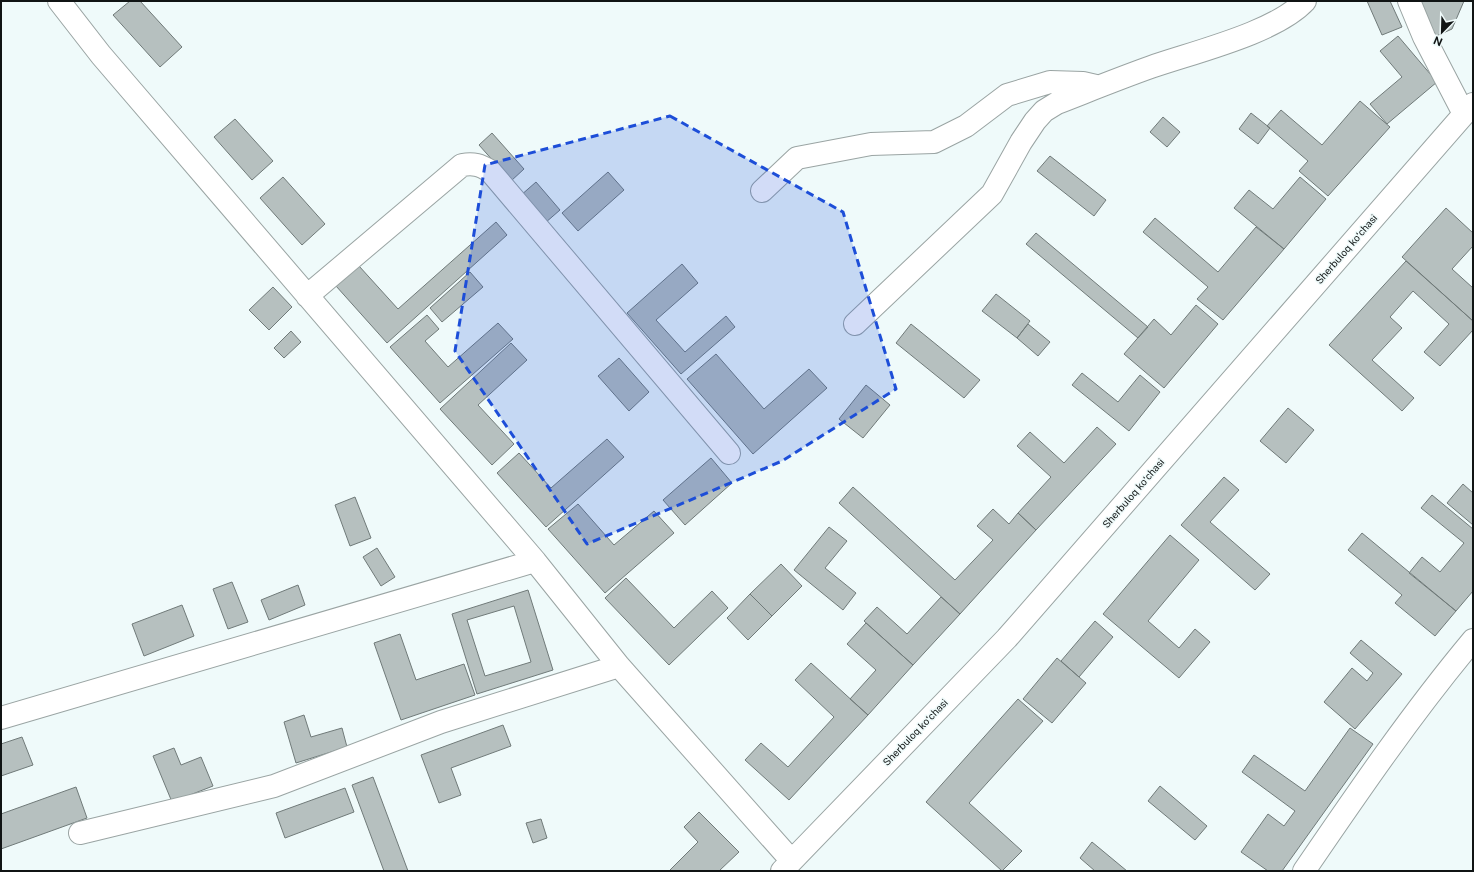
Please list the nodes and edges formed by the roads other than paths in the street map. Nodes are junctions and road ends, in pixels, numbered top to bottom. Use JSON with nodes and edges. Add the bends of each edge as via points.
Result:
{"nodes":[{"id":1,"x":58,"y":1,"type":"edge"},
{"id":2,"x":1305,"y":1,"type":"edge"},
{"id":3,"x":1409,"y":1,"type":"edge"},
{"id":4,"x":1100,"y":87,"type":"junction"},
{"id":5,"x":1468,"y":109,"type":"edge"},
{"id":6,"x":762,"y":191,"type":"dead end"},
{"id":7,"x":307,"y":296,"type":"junction"},
{"id":8,"x":855,"y":324,"type":"dead end"},
{"id":9,"x":728,"y":453,"type":"dead end"},
{"id":10,"x":535,"y":561,"type":"junction"},
{"id":11,"x":1473,"y":640,"type":"edge"},
{"id":12,"x":620,"y":666,"type":"junction"},
{"id":13,"x":1,"y":718,"type":"edge"},
{"id":14,"x":80,"y":833,"type":"dead end"},
{"id":15,"x":786,"y":865,"type":"edge"},
{"id":16,"x":1304,"y":871,"type":"edge"}],
"edges":[{"from":1,"to":7,"type":"street"},
{"from":2,"to":4,"type":"street","via":[[1284,18],[1241,37]]},
{"from":3,"to":5,"type":"street","via":[[1424,37]]},
{"from":4,"to":6,"type":"street","via":[[1083,83],[1050,82],[1007,95],[966,126],[934,142],[871,144],[797,158]]},
{"from":4,"to":8,"type":"street","via":[[1057,103],[1044,111],[1021,142],[992,194]]},
{"from":5,"to":15,"type":"street","name":"Sherbuloq koʻchasi","via":[[1006,638]]},
{"from":7,"to":9,"type":"street","via":[[462,165],[482,165]]},
{"from":7,"to":10,"type":"street"},
{"from":10,"to":12,"type":"street"},
{"from":10,"to":13,"type":"street"},
{"from":11,"to":16,"type":"street","via":[[1437,683],[1376,766]]},
{"from":12,"to":14,"type":"street","via":[[441,722],[274,786]]},
{"from":12,"to":15,"type":"street"}]}
